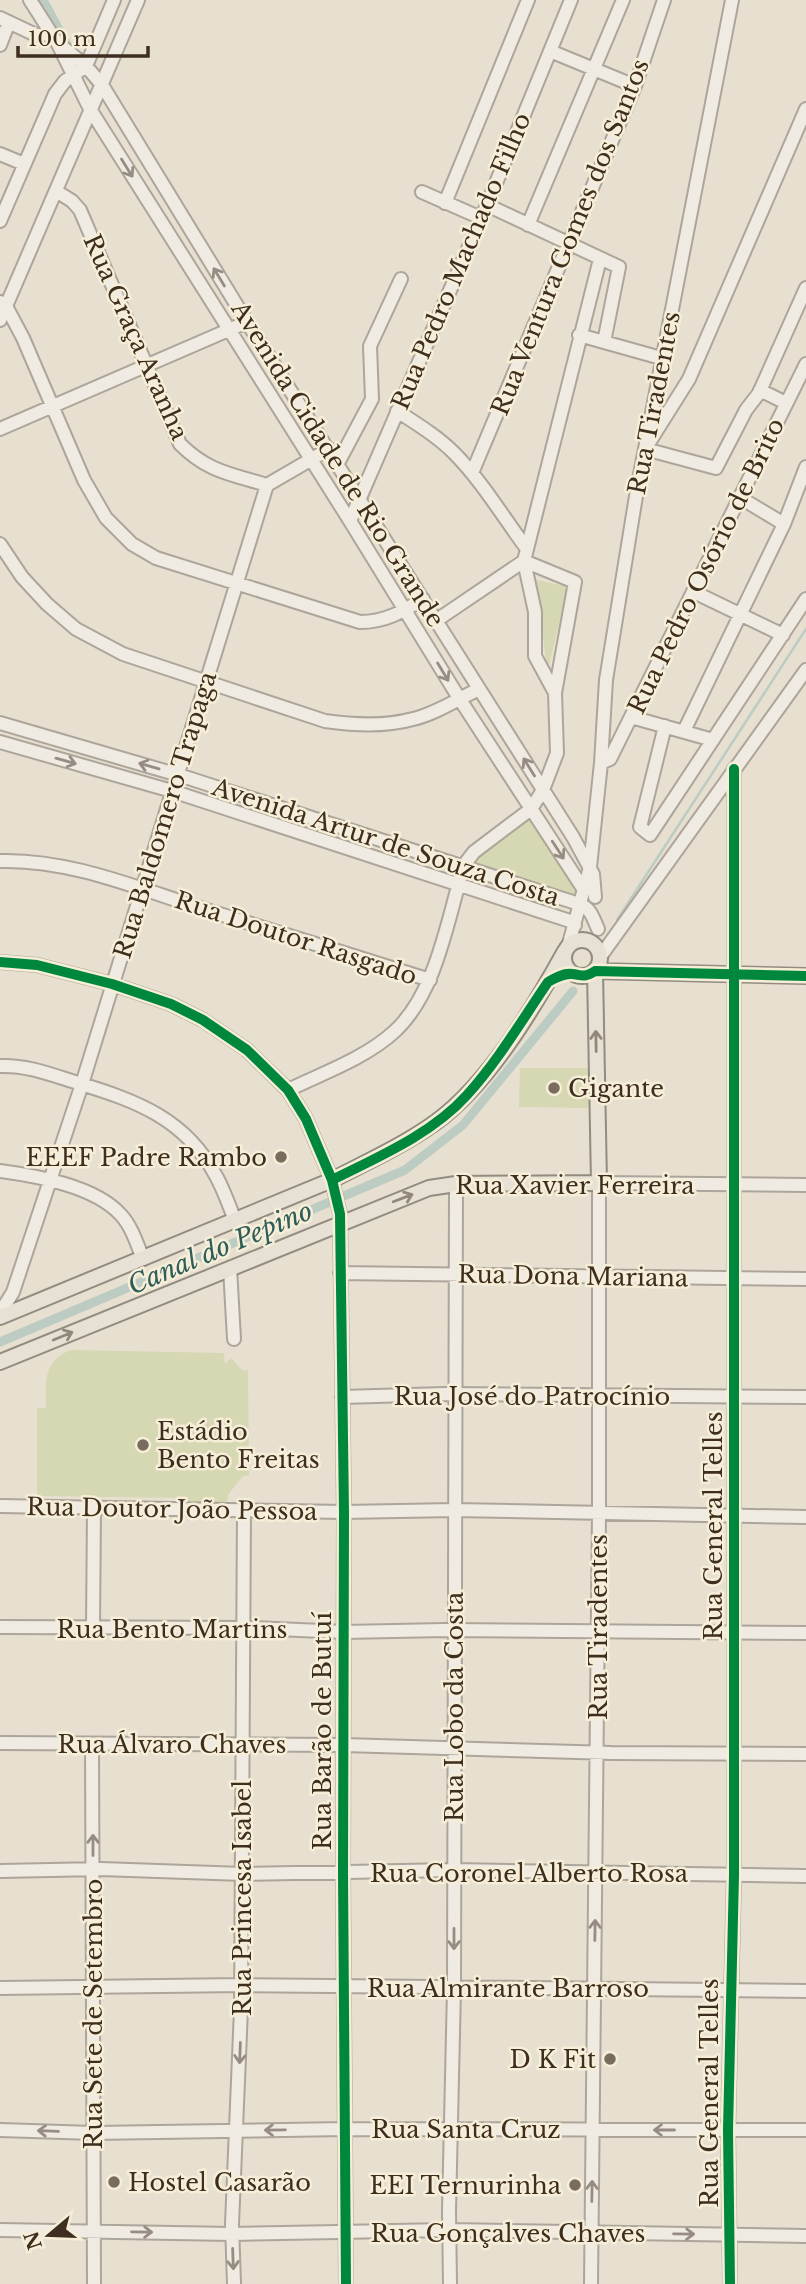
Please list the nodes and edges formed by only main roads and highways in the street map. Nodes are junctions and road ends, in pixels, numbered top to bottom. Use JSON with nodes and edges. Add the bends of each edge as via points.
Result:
{"nodes":[{"id":1,"x":567,"y":949,"type":"junction"},
{"id":2,"x":598,"y":961,"type":"junction"},
{"id":3,"x":806,"y":976,"type":"edge"},
{"id":4,"x":599,"y":1183,"type":"joint"},
{"id":5,"x":0,"y":1315,"type":"edge"},
{"id":6,"x":0,"y":1362,"type":"edge"}],
"edges":[{"from":1,"to":2,"type":"main road","via":[[583,940],[593,944]]},
{"from":1,"to":2,"type":"main road","via":[[564,961],[572,974],[586,976]]},
{"from":1,"to":5,"type":"main road","via":[[495,1061],[466,1097],[435,1123],[334,1186],[235,1220]]},
{"from":2,"to":3,"type":"main road","via":[[615,972]]},
{"from":4,"to":2,"type":"main road","name":"Rua Tiradentes","one_way":true},
{"from":6,"to":4,"type":"main road","name":"Rua Xavier Ferreira","one_way":true,"via":[[340,1218],[429,1188]]}]}
